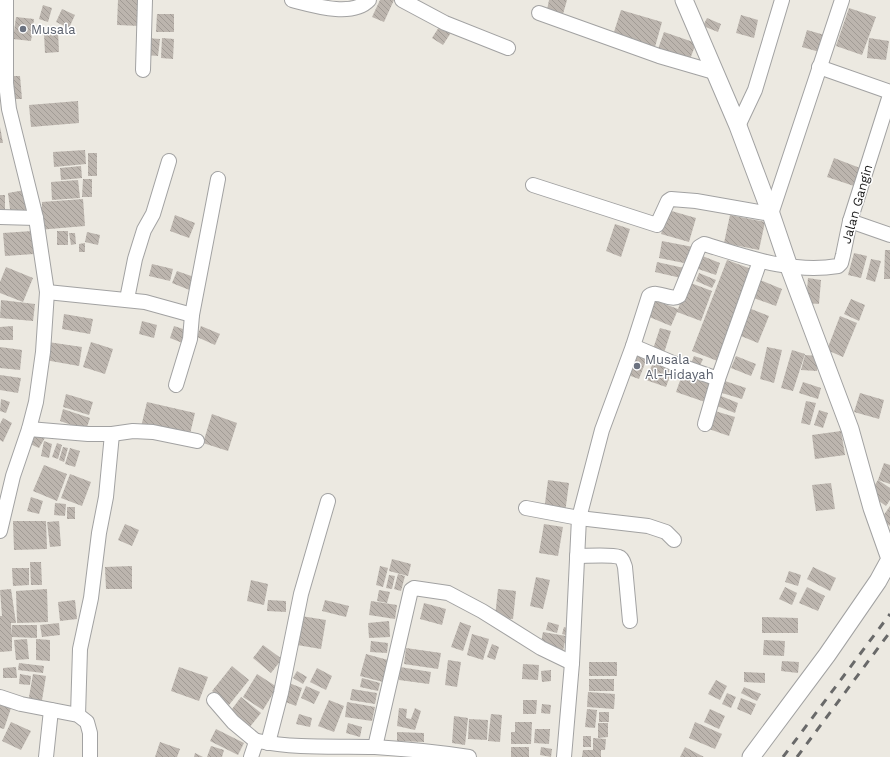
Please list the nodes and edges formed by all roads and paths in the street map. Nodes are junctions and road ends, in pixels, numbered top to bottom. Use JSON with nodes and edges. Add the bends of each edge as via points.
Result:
{"nodes":[{"id":1,"x":6,"y":0,"type":"edge"},
{"id":2,"x":145,"y":0,"type":"edge"},
{"id":3,"x":292,"y":0,"type":"edge"},
{"id":4,"x":369,"y":0,"type":"edge"},
{"id":5,"x":402,"y":0,"type":"edge"},
{"id":6,"x":684,"y":0,"type":"edge"},
{"id":7,"x":782,"y":0,"type":"edge"},
{"id":8,"x":842,"y":0,"type":"edge"},
{"id":9,"x":539,"y":13,"type":"dead end"},
{"id":10,"x":508,"y":48,"type":"dead end"},
{"id":11,"x":819,"y":67,"type":"junction"},
{"id":12,"x":143,"y":70,"type":"dead end"},
{"id":13,"x":714,"y":72,"type":"junction"},
{"id":14,"x":890,"y":92,"type":"edge"},
{"id":15,"x":890,"y":95,"type":"edge"},
{"id":16,"x":4,"y":109,"type":"edge"},
{"id":17,"x":738,"y":126,"type":"junction"},
{"id":18,"x":169,"y":161,"type":"dead end"},
{"id":19,"x":218,"y":179,"type":"dead end"},
{"id":20,"x":533,"y":185,"type":"dead end"},
{"id":21,"x":771,"y":214,"type":"junction"},
{"id":22,"x":0,"y":217,"type":"edge"},
{"id":23,"x":36,"y":218,"type":"junction"},
{"id":24,"x":850,"y":221,"type":"junction"},
{"id":25,"x":890,"y":235,"type":"edge"},
{"id":26,"x":760,"y":261,"type":"junction"},
{"id":27,"x":789,"y":267,"type":"junction"},
{"id":28,"x":47,"y":292,"type":"junction"},
{"id":29,"x":127,"y":299,"type":"junction"},
{"id":30,"x":192,"y":315,"type":"junction"},
{"id":31,"x":633,"y":346,"type":"junction"},
{"id":32,"x":718,"y":379,"type":"junction"},
{"id":33,"x":176,"y":386,"type":"dead end"},
{"id":34,"x":705,"y":424,"type":"dead end"},
{"id":35,"x":29,"y":428,"type":"junction"},
{"id":36,"x":112,"y":434,"type":"junction"},
{"id":37,"x":197,"y":441,"type":"dead end"},
{"id":38,"x":328,"y":501,"type":"dead end"},
{"id":39,"x":526,"y":508,"type":"dead end"},
{"id":40,"x":578,"y":518,"type":"junction"},
{"id":41,"x":0,"y":531,"type":"edge"},
{"id":42,"x":674,"y":540,"type":"dead end"},
{"id":43,"x":577,"y":556,"type":"junction"},
{"id":44,"x":890,"y":559,"type":"edge"},
{"id":45,"x":630,"y":621,"type":"dead end"},
{"id":46,"x":572,"y":662,"type":"junction"},
{"id":47,"x":0,"y":697,"type":"edge"},
{"id":48,"x":214,"y":700,"type":"dead end"},
{"id":49,"x":51,"y":710,"type":"junction"},
{"id":50,"x":78,"y":715,"type":"junction"},
{"id":51,"x":262,"y":742,"type":"junction"},
{"id":52,"x":375,"y":748,"type":"junction"},
{"id":53,"x":401,"y":753,"type":"edge"},
{"id":54,"x":46,"y":757,"type":"edge"},
{"id":55,"x":90,"y":757,"type":"edge"},
{"id":56,"x":251,"y":757,"type":"edge"},
{"id":57,"x":469,"y":757,"type":"edge"},
{"id":58,"x":564,"y":757,"type":"edge"},
{"id":59,"x":751,"y":757,"type":"edge"}],
"edges":[{"from":1,"to":16,"type":"street"},
{"from":2,"to":12,"type":"street"},
{"from":3,"to":4,"type":"street","via":[[314,6],[343,9],[359,6]]},
{"from":5,"to":10,"type":"street","via":[[445,23]]},
{"from":6,"to":13,"type":"street"},
{"from":7,"to":17,"type":"street","via":[[755,90]]},
{"from":8,"to":11,"type":"street"},
{"from":9,"to":13,"type":"street","via":[[659,56]]},
{"from":11,"to":14,"type":"street"},
{"from":11,"to":21,"type":"street"},
{"from":13,"to":17,"type":"street"},
{"from":15,"to":24,"type":"street","name":"Jalan Gangin"},
{"from":16,"to":23,"type":"street"},
{"from":17,"to":21,"type":"street"},
{"from":18,"to":29,"type":"street","via":[[153,214],[144,230],[135,259]]},
{"from":19,"to":30,"type":"street"},
{"from":20,"to":21,"type":"street","via":[[657,225],[671,199]]},
{"from":21,"to":27,"type":"street"},
{"from":22,"to":23,"type":"street"},
{"from":23,"to":28,"type":"street"},
{"from":24,"to":25,"type":"street"},
{"from":24,"to":27,"type":"street","name":"Jalan Gangin","via":[[841,263],[838,266]]},
{"from":26,"to":27,"type":"street"},
{"from":26,"to":31,"type":"street","via":[[704,244],[698,247],[679,296],[649,296]]},
{"from":26,"to":32,"type":"street"},
{"from":27,"to":44,"type":"street","via":[[850,428],[872,508]]},
{"from":28,"to":29,"type":"street"},
{"from":28,"to":35,"type":"street","via":[[41,366]]},
{"from":29,"to":30,"type":"street"},
{"from":30,"to":33,"type":"street","via":[[190,339]]},
{"from":31,"to":32,"type":"street"},
{"from":31,"to":40,"type":"street","via":[[602,430]]},
{"from":32,"to":34,"type":"street"},
{"from":35,"to":36,"type":"street"},
{"from":35,"to":41,"type":"street","via":[[13,476]]},
{"from":36,"to":37,"type":"street","via":[[153,432]]},
{"from":36,"to":50,"type":"street","via":[[106,497],[91,598],[80,649]]},
{"from":38,"to":51,"type":"street","via":[[301,594],[281,693]]},
{"from":39,"to":40,"type":"street"},
{"from":40,"to":42,"type":"street","via":[[648,526],[666,532]]},
{"from":40,"to":43,"type":"street"},
{"from":43,"to":45,"type":"street","via":[[611,556],[623,560]]},
{"from":43,"to":46,"type":"street"},
{"from":44,"to":59,"type":"street","via":[[878,582],[827,655]]},
{"from":46,"to":52,"type":"street","via":[[541,648],[448,593],[414,588],[411,590]]},
{"from":46,"to":58,"type":"street"},
{"from":47,"to":49,"type":"street"},
{"from":48,"to":51,"type":"street","via":[[233,722]]},
{"from":49,"to":50,"type":"street"},
{"from":49,"to":54,"type":"street"},
{"from":50,"to":55,"type":"street","via":[[87,722],[90,733]]},
{"from":51,"to":52,"type":"street"},
{"from":51,"to":56,"type":"street"},
{"from":52,"to":53,"type":"street"},
{"from":53,"to":57,"type":"street","via":[[432,752]]}]}
